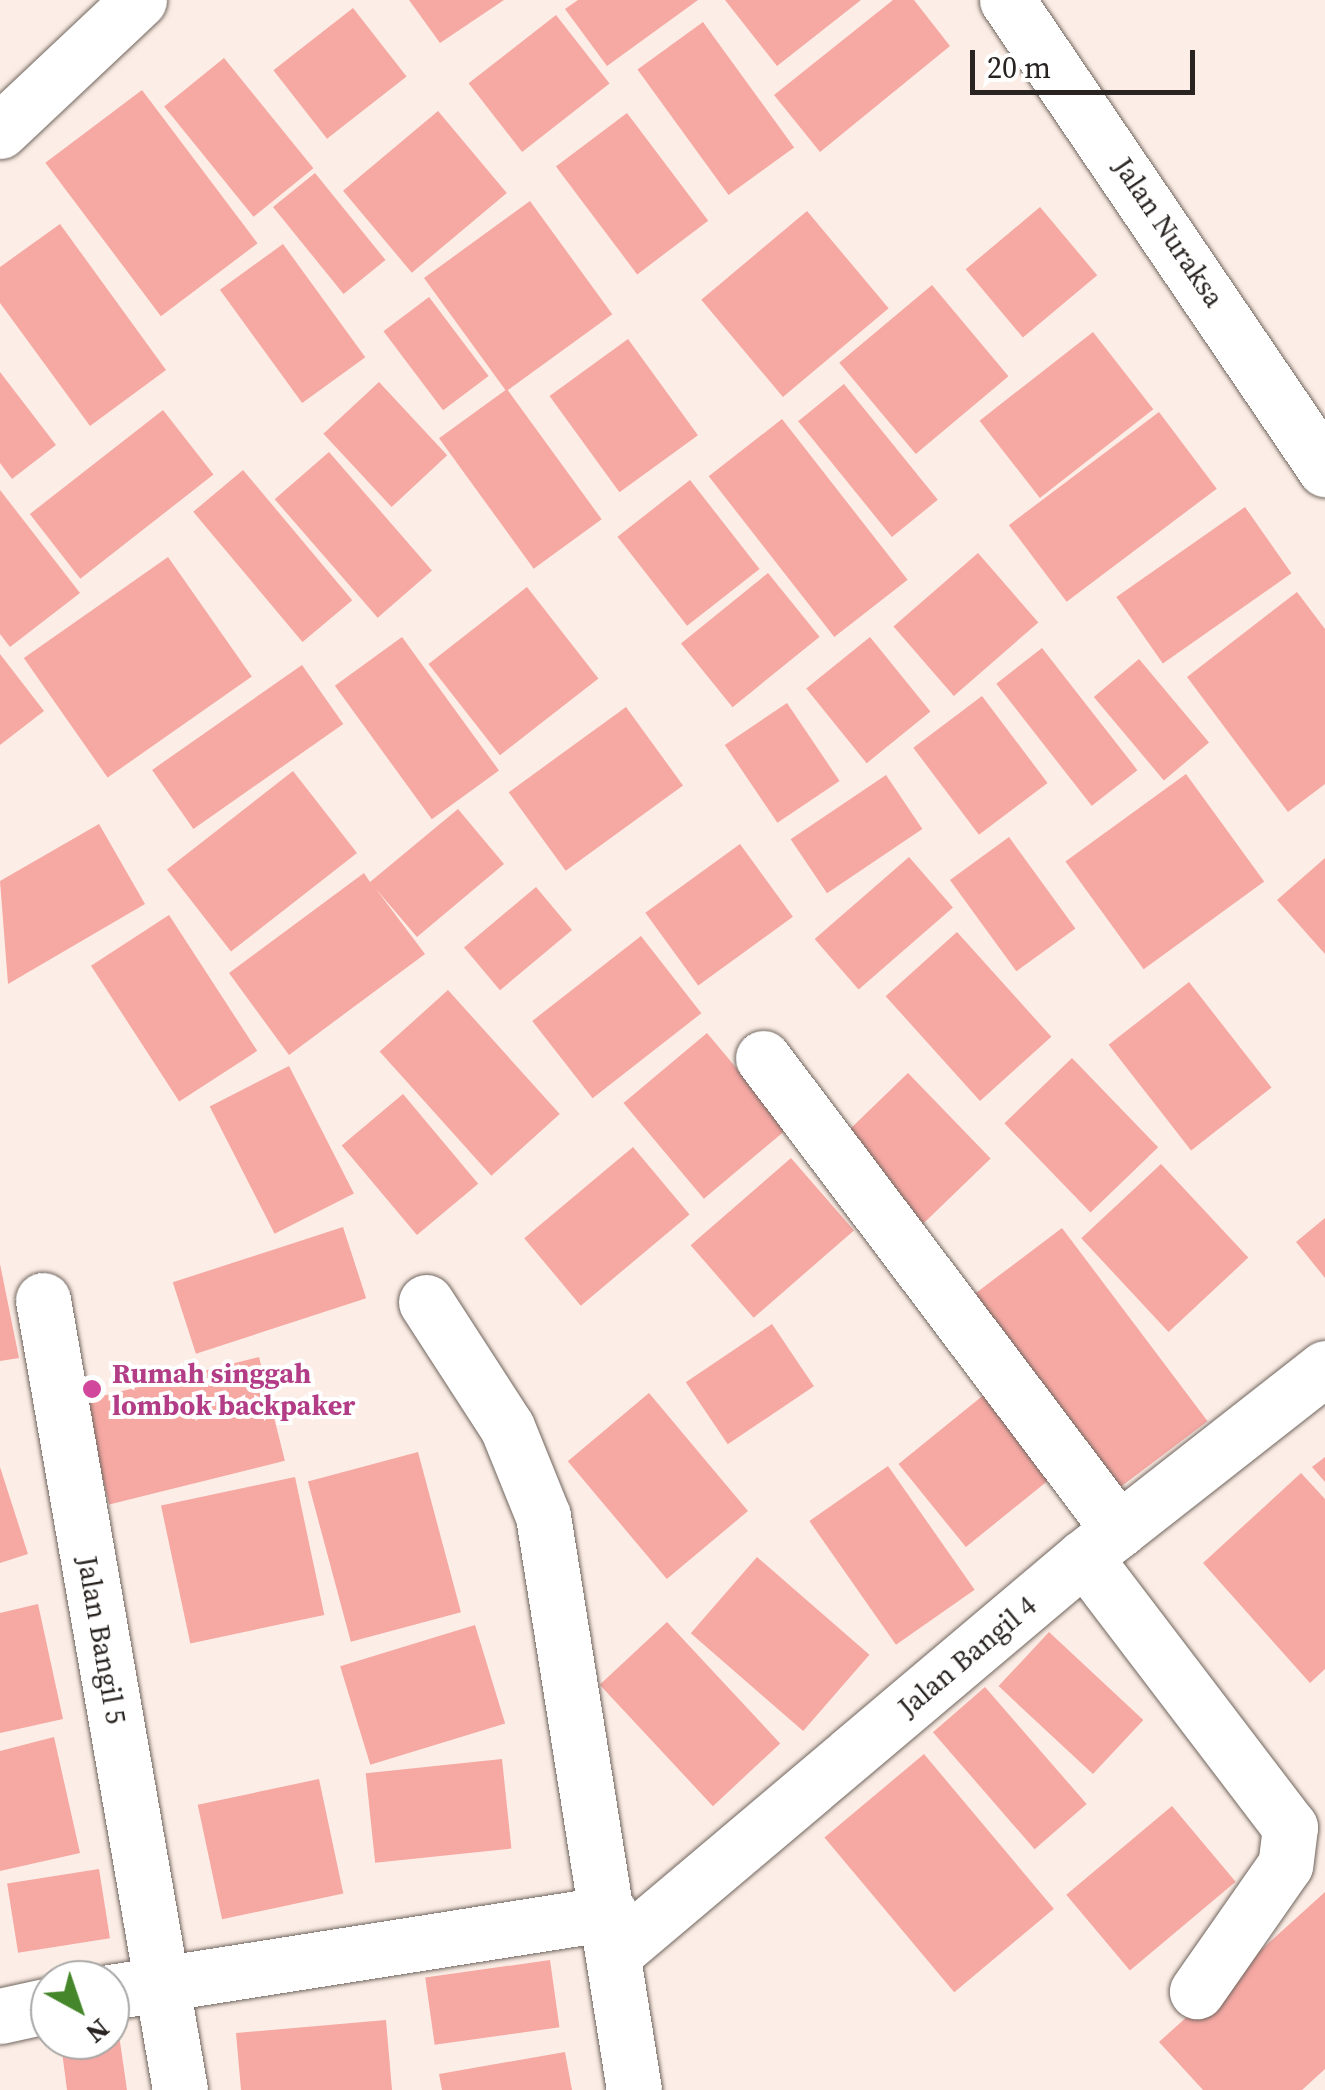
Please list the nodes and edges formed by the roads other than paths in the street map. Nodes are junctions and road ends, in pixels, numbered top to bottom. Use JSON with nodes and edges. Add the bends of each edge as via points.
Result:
{"nodes":[{"id":1,"x":138,"y":0,"type":"edge"},
{"id":2,"x":1007,"y":0,"type":"edge"},
{"id":3,"x":0,"y":130,"type":"edge"},
{"id":4,"x":1325,"y":469,"type":"edge"},
{"id":5,"x":764,"y":1058,"type":"dead end"},
{"id":6,"x":42,"y":1300,"type":"dead end"},
{"id":7,"x":426,"y":1302,"type":"dead end"},
{"id":8,"x":1325,"y":1368,"type":"edge"},
{"id":9,"x":1101,"y":1543,"type":"junction"},
{"id":10,"x":613,"y":1933,"type":"junction"},
{"id":11,"x":162,"y":1981,"type":"junction"},
{"id":12,"x":130,"y":1988,"type":"edge"},
{"id":13,"x":1197,"y":1991,"type":"dead end"},
{"id":14,"x":30,"y":2010,"type":"edge"},
{"id":15,"x":0,"y":2016,"type":"edge"},
{"id":16,"x":180,"y":2090,"type":"edge"},
{"id":17,"x":634,"y":2090,"type":"edge"}],
"edges":[{"from":1,"to":3,"type":"street"},
{"from":2,"to":4,"type":"street","name":"Jalan Nuraksa"},
{"from":5,"to":9,"type":"street"},
{"from":6,"to":11,"type":"street","name":"Jalan Bangil 5"},
{"from":7,"to":10,"type":"street","via":[[507,1427],[543,1516]]},
{"from":8,"to":9,"type":"street","name":"Jalan Bangil 4"},
{"from":9,"to":10,"type":"street","name":"Jalan Bangil 4"},
{"from":9,"to":13,"type":"street","via":[[1290,1827],[1285,1866]]},
{"from":10,"to":11,"type":"street"},
{"from":10,"to":17,"type":"street"},
{"from":11,"to":12,"type":"street"},
{"from":11,"to":16,"type":"street"},
{"from":14,"to":15,"type":"street"}]}
